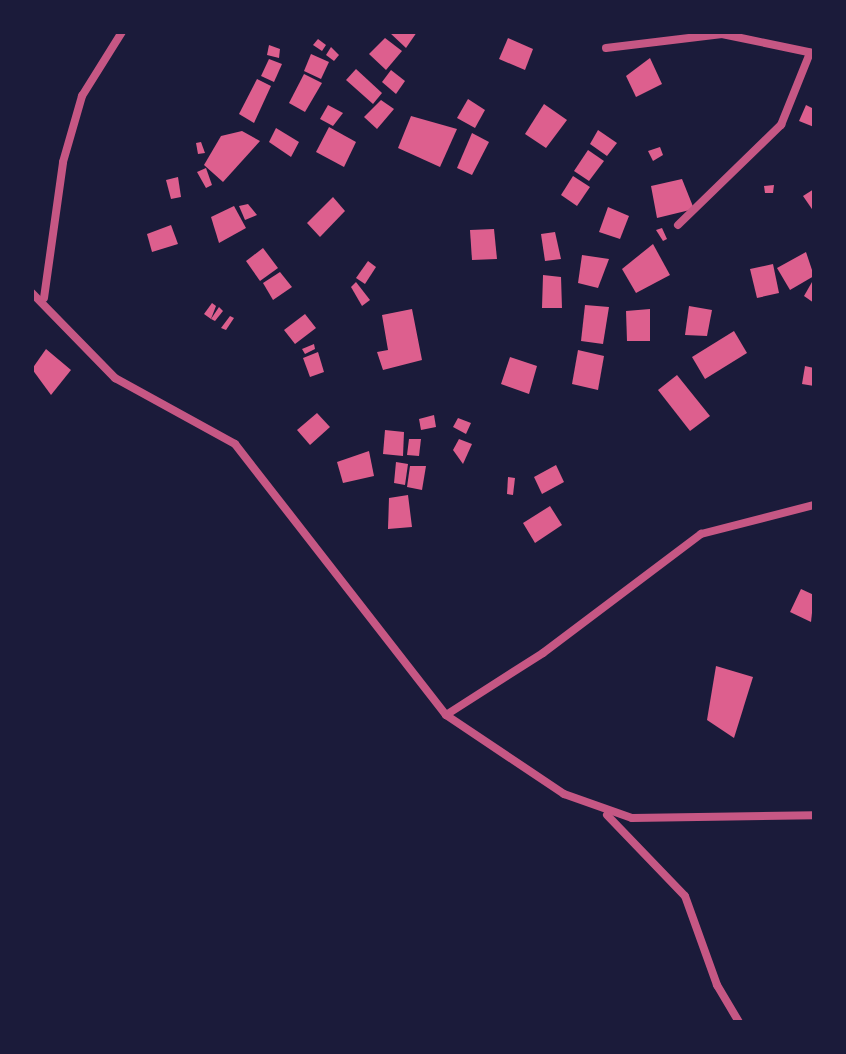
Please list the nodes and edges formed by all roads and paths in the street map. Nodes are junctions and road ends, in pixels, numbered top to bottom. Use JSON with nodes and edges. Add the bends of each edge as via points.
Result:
{"nodes":[{"id":1,"x":122,"y":32,"type":"edge"},
{"id":2,"x":606,"y":48,"type":"dead end"},
{"id":3,"x":812,"y":53,"type":"edge"},
{"id":4,"x":678,"y":225,"type":"dead end"},
{"id":5,"x":32,"y":293,"type":"edge"},
{"id":6,"x":44,"y":298,"type":"junction"},
{"id":7,"x":814,"y":505,"type":"edge"},
{"id":8,"x":446,"y":715,"type":"junction"},
{"id":9,"x":605,"y":814,"type":"junction"},
{"id":10,"x":814,"y":815,"type":"edge"},
{"id":11,"x":739,"y":1022,"type":"edge"}],
"edges":[{"from":1,"to":6,"type":"street","via":[[82,96],[63,162]]},
{"from":2,"to":3,"type":"street","via":[[722,34]]},
{"from":3,"to":4,"type":"street","via":[[781,125]]},
{"from":5,"to":6,"type":"street"},
{"from":6,"to":8,"type":"street","via":[[81,348],[115,378],[235,444]]},
{"from":7,"to":8,"type":"street","via":[[701,534],[543,653]]},
{"from":8,"to":9,"type":"street"},
{"from":9,"to":10,"type":"street"},
{"from":9,"to":11,"type":"street","via":[[685,896],[717,985]]}]}
